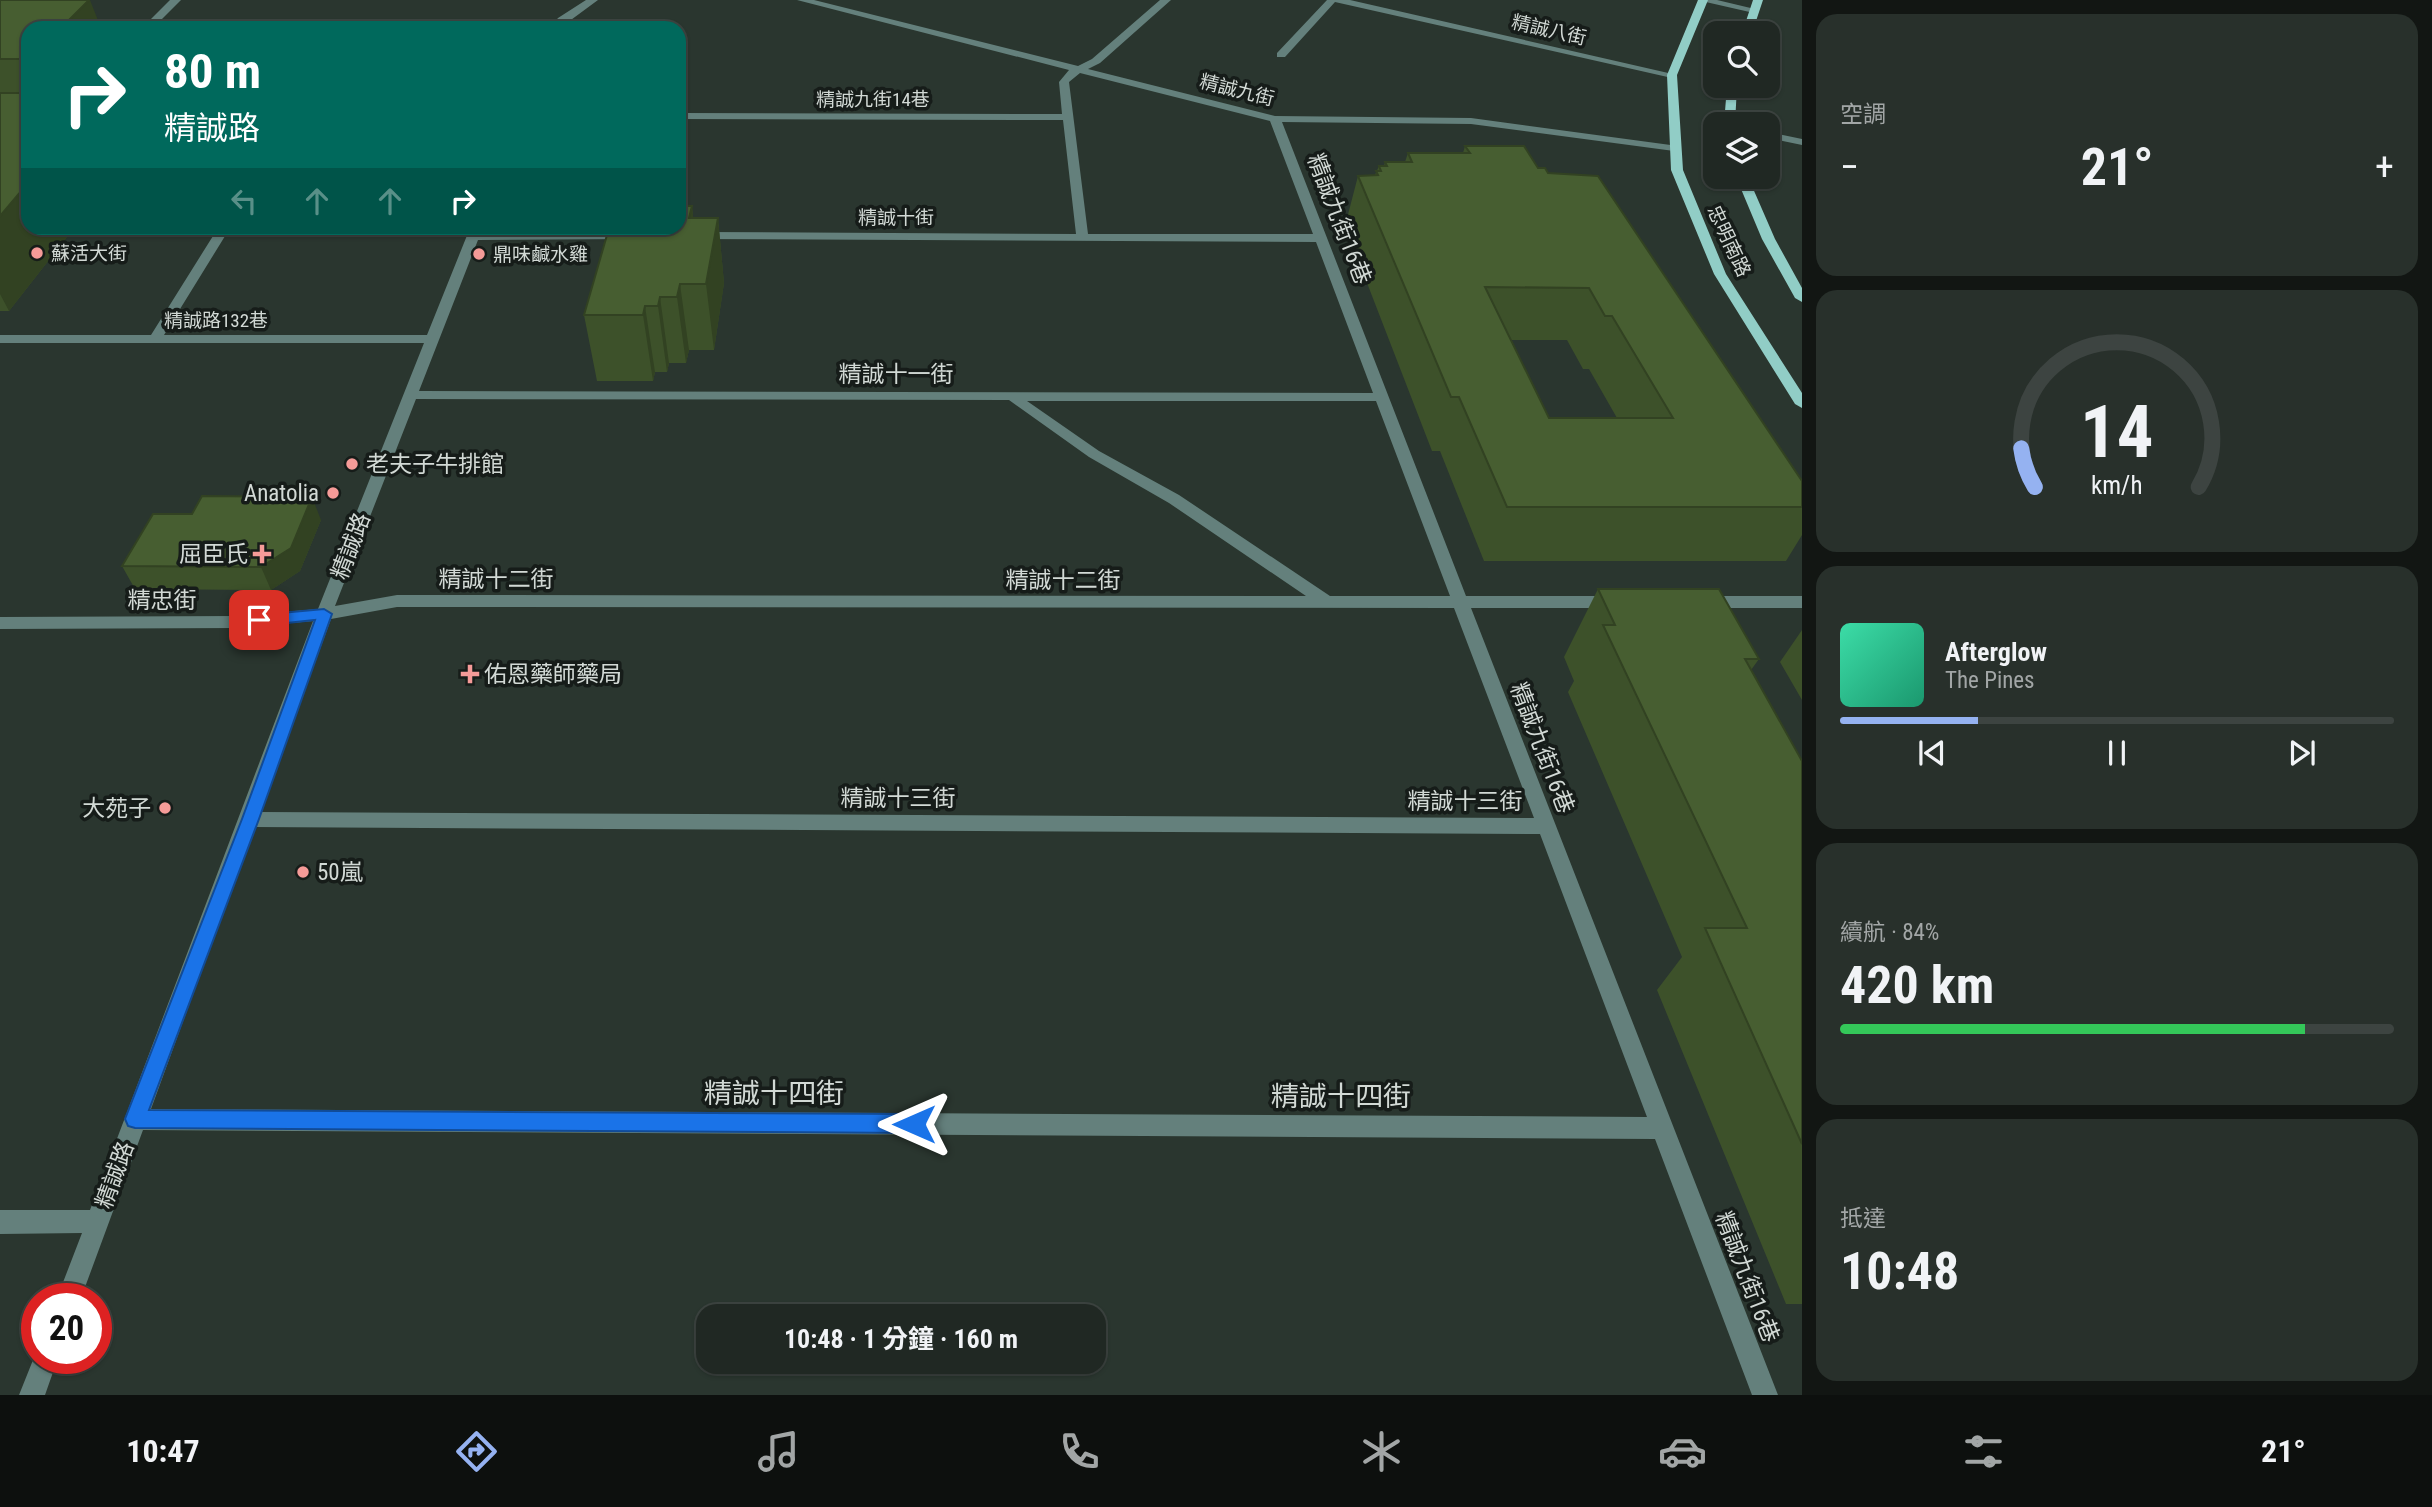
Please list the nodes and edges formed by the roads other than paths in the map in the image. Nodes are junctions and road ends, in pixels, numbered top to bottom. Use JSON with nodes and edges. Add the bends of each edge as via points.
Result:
{"nodes":[{"id":1,"x":176,"y":0,"type":"edge"},
{"id":2,"x":593,"y":0,"type":"edge"},
{"id":3,"x":802,"y":0,"type":"edge"},
{"id":4,"x":1166,"y":0,"type":"edge"},
{"id":5,"x":1334,"y":0,"type":"edge"},
{"id":6,"x":1703,"y":0,"type":"edge"},
{"id":7,"x":1756,"y":5,"type":"edge"},
{"id":8,"x":154,"y":21,"type":"edge"},
{"id":9,"x":563,"y":21,"type":"edge"},
{"id":10,"x":1281,"y":55,"type":"dead end"},
{"id":11,"x":1082,"y":70,"type":"junction"},
{"id":12,"x":1672,"y":75,"type":"junction"},
{"id":13,"x":686,"y":116,"type":"edge"},
{"id":14,"x":1066,"y":117,"type":"junction"},
{"id":15,"x":1275,"y":119,"type":"junction"},
{"id":16,"x":1780,"y":137,"type":"edge"},
{"id":17,"x":1802,"y":142,"type":"edge"},
{"id":18,"x":1674,"y":148,"type":"junction"},
{"id":19,"x":1747,"y":189,"type":"edge"},
{"id":20,"x":220,"y":235,"type":"edge"},
{"id":21,"x":474,"y":235,"type":"edge"},
{"id":22,"x":598,"y":235,"type":"edge"},
{"id":23,"x":639,"y":236,"type":"edge"},
{"id":24,"x":681,"y":236,"type":"edge"},
{"id":25,"x":1082,"y":236,"type":"junction"},
{"id":26,"x":1319,"y":237,"type":"junction"},
{"id":27,"x":1802,"y":298,"type":"edge"},
{"id":28,"x":0,"y":339,"type":"edge"},
{"id":29,"x":155,"y":339,"type":"junction"},
{"id":30,"x":432,"y":339,"type":"junction"},
{"id":31,"x":411,"y":394,"type":"junction"},
{"id":32,"x":1382,"y":397,"type":"junction"},
{"id":33,"x":1014,"y":398,"type":"junction"},
{"id":34,"x":1802,"y":404,"type":"edge"},
{"id":35,"x":1459,"y":602,"type":"junction"},
{"id":36,"x":1637,"y":602,"type":"edge"},
{"id":37,"x":1692,"y":602,"type":"edge"},
{"id":38,"x":1802,"y":602,"type":"edge"},
{"id":39,"x":1329,"y":603,"type":"junction"},
{"id":40,"x":324,"y":614,"type":"junction"},
{"id":41,"x":0,"y":623,"type":"edge"},
{"id":42,"x":250,"y":819,"type":"junction"},
{"id":43,"x":1546,"y":826,"type":"junction"},
{"id":44,"x":135,"y":1119,"type":"junction"},
{"id":45,"x":1664,"y":1128,"type":"junction"},
{"id":46,"x":98,"y":1221,"type":"junction"},
{"id":47,"x":0,"y":1222,"type":"edge"},
{"id":48,"x":75,"y":1283,"type":"edge"},
{"id":49,"x":40,"y":1374,"type":"edge"},
{"id":50,"x":32,"y":1395,"type":"edge"},
{"id":51,"x":1765,"y":1395,"type":"edge"}],
"edges":[{"from":1,"to":8,"type":"street"},
{"from":2,"to":9,"type":"street"},
{"from":3,"to":11,"type":"street","name":"精誠九街"},
{"from":4,"to":11,"type":"street"},
{"from":5,"to":10,"type":"street"},
{"from":5,"to":12,"type":"street","name":"精誠八街"},
{"from":6,"to":7,"type":"street"},
{"from":6,"to":12,"type":"main road","name":"忠明南路"},
{"from":11,"to":14,"type":"street","via":[[1068,75],[1064,82]]},
{"from":11,"to":15,"type":"street","name":"精誠九街"},
{"from":12,"to":18,"type":"main road","name":"忠明南路"},
{"from":13,"to":14,"type":"street","name":"精誠九街14巷"},
{"from":14,"to":25,"type":"street"},
{"from":15,"to":18,"type":"street","name":"精誠九街","via":[[1471,121]]},
{"from":15,"to":26,"type":"street","name":"精誠九街16巷"},
{"from":16,"to":17,"type":"street"},
{"from":18,"to":34,"type":"main road","name":"忠明南路","via":[[1677,170],[1720,274]]},
{"from":19,"to":27,"type":"main road","name":"忠明南路","via":[[1786,275]]},
{"from":20,"to":29,"type":"street"},
{"from":21,"to":30,"type":"street","name":"精誠路"},
{"from":22,"to":23,"type":"street"},
{"from":24,"to":25,"type":"street","name":"精誠十街"},
{"from":25,"to":26,"type":"street","name":"精誠十街"},
{"from":26,"to":32,"type":"street","name":"精誠九街16巷"},
{"from":28,"to":29,"type":"street","name":"精誠路132巷"},
{"from":29,"to":30,"type":"street","name":"精誠路132巷"},
{"from":30,"to":31,"type":"street","name":"精誠路"},
{"from":31,"to":33,"type":"street","name":"精誠十一街"},
{"from":31,"to":40,"type":"street","name":"精誠路"},
{"from":32,"to":33,"type":"street","name":"精誠十一街"},
{"from":32,"to":35,"type":"street","name":"精誠九街16巷"},
{"from":33,"to":39,"type":"street"},
{"from":35,"to":36,"type":"street","name":"精誠十二街"},
{"from":35,"to":39,"type":"street","name":"精誠十二街"},
{"from":35,"to":43,"type":"street","name":"精誠九街16巷"},
{"from":37,"to":38,"type":"street"},
{"from":39,"to":40,"type":"street","name":"精誠十二街","via":[[397,601]]},
{"from":40,"to":41,"type":"street","name":"精忠街","via":[[237,622]]},
{"from":40,"to":42,"type":"street","name":"精誠路"},
{"from":42,"to":43,"type":"street","name":"精誠十三街"},
{"from":42,"to":44,"type":"street","name":"精誠路"},
{"from":43,"to":45,"type":"street","name":"精誠九街16巷"},
{"from":44,"to":45,"type":"street","name":"精誠十四街"},
{"from":44,"to":46,"type":"street","name":"精誠路"},
{"from":45,"to":51,"type":"street","name":"精誠九街16巷"},
{"from":46,"to":47,"type":"street"},
{"from":46,"to":48,"type":"street","name":"精誠路"},
{"from":49,"to":50,"type":"street"}]}
